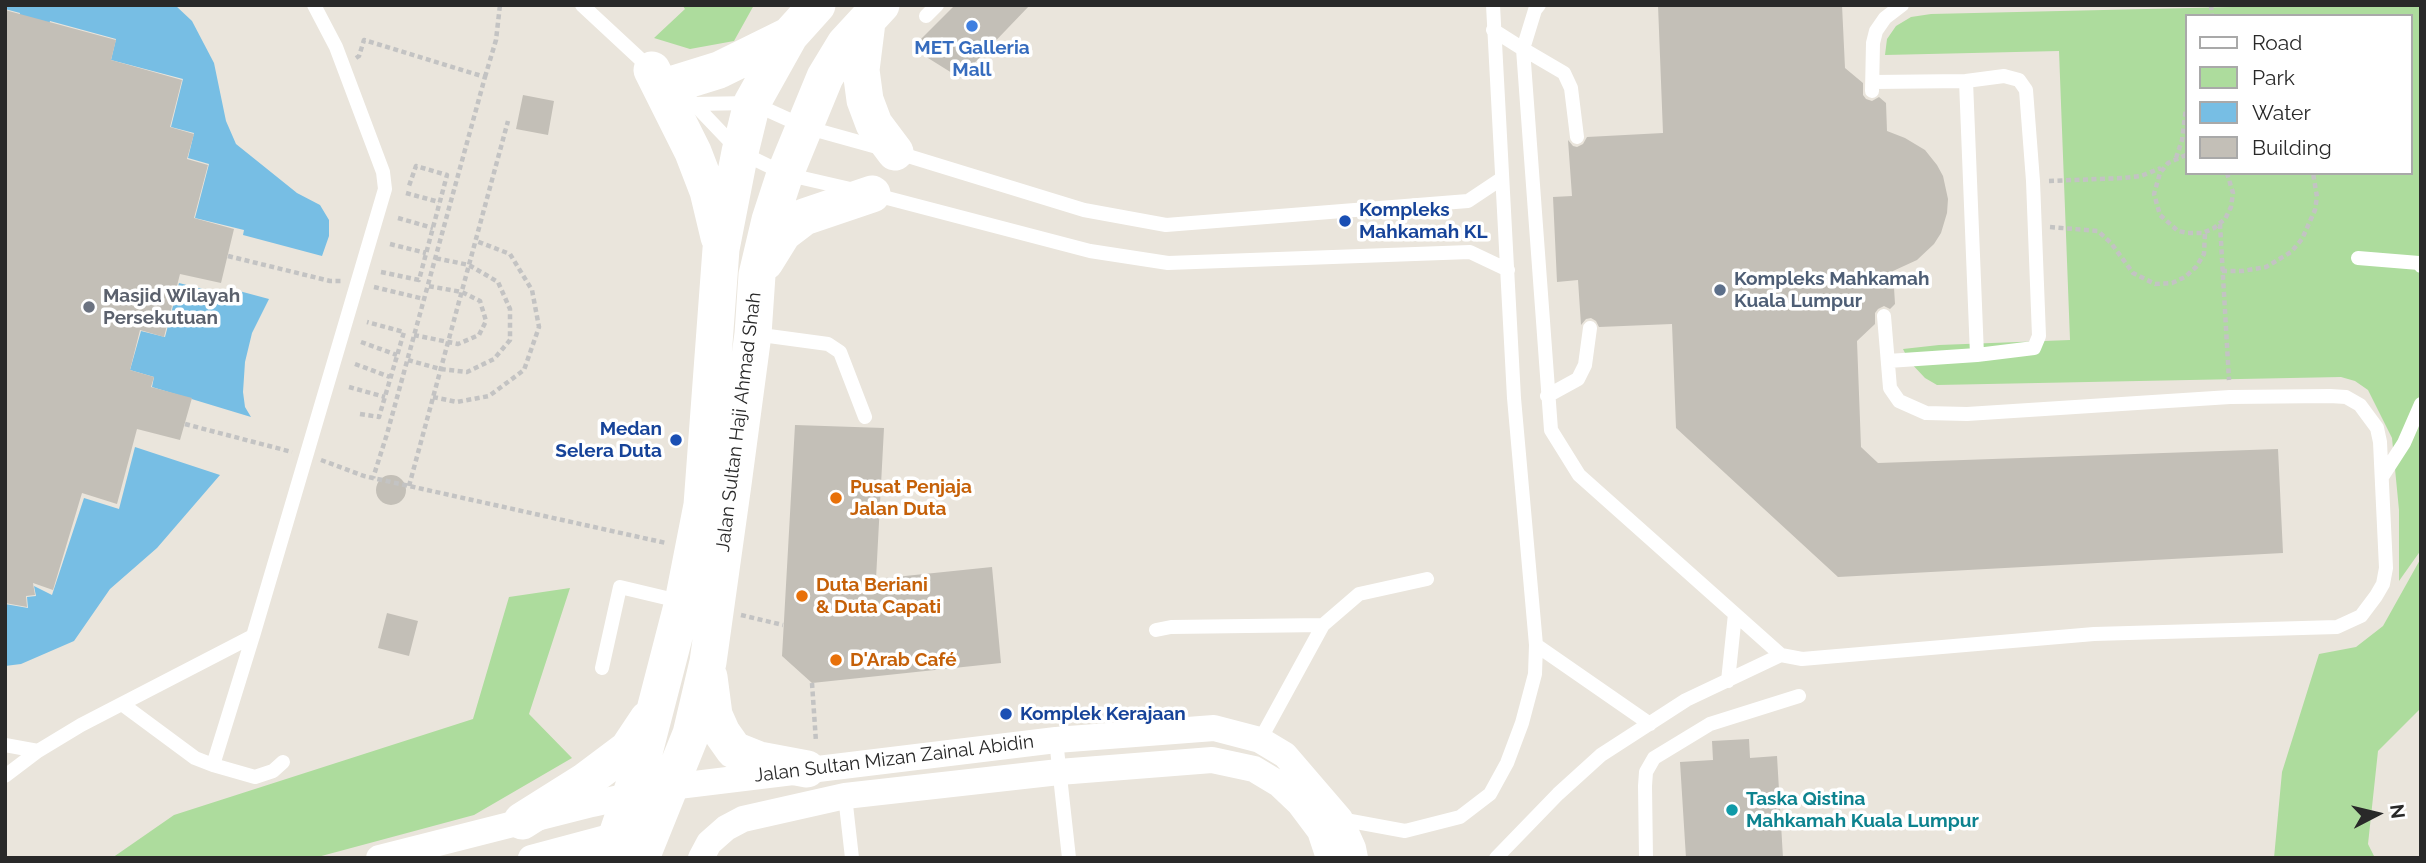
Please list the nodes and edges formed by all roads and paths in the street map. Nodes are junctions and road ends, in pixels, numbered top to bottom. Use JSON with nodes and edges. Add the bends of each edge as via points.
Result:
{"nodes":[{"id":1,"x":314,"y":5,"type":"edge"},
{"id":2,"x":500,"y":5,"type":"edge"},
{"id":3,"x":582,"y":5,"type":"edge"},
{"id":4,"x":817,"y":5,"type":"edge"},
{"id":5,"x":937,"y":5,"type":"edge"},
{"id":6,"x":1493,"y":5,"type":"edge"},
{"id":7,"x":1539,"y":5,"type":"edge"},
{"id":8,"x":1902,"y":5,"type":"edge"},
{"id":9,"x":874,"y":14,"type":"edge"},
{"id":10,"x":926,"y":16,"type":"dead end"},
{"id":11,"x":1493,"y":30,"type":"junction"},
{"id":12,"x":790,"y":35,"type":"junction"},
{"id":13,"x":1523,"y":48,"type":"junction"},
{"id":14,"x":352,"y":60,"type":"dead end"},
{"id":15,"x":485,"y":77,"type":"junction"},
{"id":16,"x":1966,"y":81,"type":"junction"},
{"id":17,"x":673,"y":86,"type":"junction"},
{"id":18,"x":752,"y":103,"type":"junction"},
{"id":19,"x":508,"y":121,"type":"dead end"},
{"id":20,"x":2184,"y":124,"type":"edge"},
{"id":21,"x":805,"y":127,"type":"junction"},
{"id":22,"x":1577,"y":137,"type":"dead end"},
{"id":23,"x":740,"y":152,"type":"junction"},
{"id":24,"x":895,"y":152,"type":"junction"},
{"id":25,"x":2184,"y":156,"type":"edge"},
{"id":26,"x":2175,"y":159,"type":"junction"},
{"id":27,"x":2168,"y":163,"type":"junction"},
{"id":28,"x":785,"y":174,"type":"junction"},
{"id":29,"x":2228,"y":175,"type":"edge"},
{"id":30,"x":2313,"y":175,"type":"edge"},
{"id":31,"x":1502,"y":179,"type":"junction"},
{"id":32,"x":2033,"y":181,"type":"junction"},
{"id":33,"x":409,"y":187,"type":"dead end"},
{"id":34,"x":407,"y":193,"type":"dead end"},
{"id":35,"x":872,"y":194,"type":"junction"},
{"id":36,"x":439,"y":202,"type":"junction"},
{"id":37,"x":398,"y":218,"type":"dead end"},
{"id":38,"x":2220,"y":224,"type":"junction"},
{"id":39,"x":2035,"y":226,"type":"junction"},
{"id":40,"x":433,"y":228,"type":"junction"},
{"id":41,"x":2205,"y":232,"type":"junction"},
{"id":42,"x":476,"y":241,"type":"junction"},
{"id":43,"x":390,"y":244,"type":"dead end"},
{"id":44,"x":722,"y":249,"type":"junction"},
{"id":45,"x":426,"y":253,"type":"junction"},
{"id":46,"x":228,"y":256,"type":"dead end"},
{"id":47,"x":435,"y":258,"type":"junction"},
{"id":48,"x":2358,"y":258,"type":"dead end"},
{"id":49,"x":469,"y":265,"type":"junction"},
{"id":50,"x":2421,"y":266,"type":"edge"},
{"id":51,"x":1507,"y":270,"type":"junction"},
{"id":52,"x":2222,"y":271,"type":"junction"},
{"id":53,"x":381,"y":272,"type":"dead end"},
{"id":54,"x":757,"y":275,"type":"junction"},
{"id":55,"x":357,"y":282,"type":"junction"},
{"id":56,"x":428,"y":286,"type":"junction"},
{"id":57,"x":462,"y":292,"type":"junction"},
{"id":58,"x":424,"y":299,"type":"junction"},
{"id":59,"x":1884,"y":316,"type":"dead end"},
{"id":60,"x":367,"y":322,"type":"dead end"},
{"id":61,"x":1590,"y":328,"type":"dead end"},
{"id":62,"x":752,"y":334,"type":"junction"},
{"id":63,"x":414,"y":335,"type":"junction"},
{"id":64,"x":361,"y":342,"type":"dead end"},
{"id":65,"x":448,"y":342,"type":"junction"},
{"id":66,"x":397,"y":355,"type":"junction"},
{"id":67,"x":1977,"y":355,"type":"junction"},
{"id":68,"x":408,"y":360,"type":"junction"},
{"id":69,"x":1888,"y":361,"type":"junction"},
{"id":70,"x":355,"y":364,"type":"dead end"},
{"id":71,"x":440,"y":369,"type":"junction"},
{"id":72,"x":391,"y":377,"type":"junction"},
{"id":73,"x":349,"y":387,"type":"dead end"},
{"id":74,"x":385,"y":397,"type":"junction"},
{"id":75,"x":433,"y":397,"type":"junction"},
{"id":76,"x":1547,"y":397,"type":"junction"},
{"id":77,"x":2230,"y":397,"type":"junction"},
{"id":78,"x":2421,"y":404,"type":"edge"},
{"id":79,"x":360,"y":414,"type":"dead end"},
{"id":80,"x":865,"y":417,"type":"dead end"},
{"id":81,"x":185,"y":424,"type":"dead end"},
{"id":82,"x":306,"y":455,"type":"junction"},
{"id":83,"x":2382,"y":477,"type":"junction"},
{"id":84,"x":373,"y":478,"type":"junction"},
{"id":85,"x":409,"y":486,"type":"junction"},
{"id":86,"x":672,"y":544,"type":"dead end"},
{"id":87,"x":1427,"y":579,"type":"dead end"},
{"id":88,"x":683,"y":602,"type":"junction"},
{"id":89,"x":733,"y":613,"type":"dead end"},
{"id":90,"x":1735,"y":614,"type":"junction"},
{"id":91,"x":783,"y":625,"type":"dead end"},
{"id":92,"x":1323,"y":625,"type":"junction"},
{"id":93,"x":1156,"y":630,"type":"dead end"},
{"id":94,"x":253,"y":636,"type":"junction"},
{"id":95,"x":1535,"y":645,"type":"junction"},
{"id":96,"x":1781,"y":655,"type":"junction"},
{"id":97,"x":708,"y":662,"type":"junction"},
{"id":98,"x":602,"y":668,"type":"dead end"},
{"id":99,"x":1728,"y":681,"type":"junction"},
{"id":100,"x":812,"y":683,"type":"dead end"},
{"id":101,"x":1799,"y":696,"type":"dead end"},
{"id":102,"x":122,"y":704,"type":"junction"},
{"id":103,"x":657,"y":705,"type":"junction"},
{"id":104,"x":1650,"y":724,"type":"junction"},
{"id":105,"x":1056,"y":740,"type":"junction"},
{"id":106,"x":1260,"y":740,"type":"junction"},
{"id":107,"x":5,"y":745,"type":"edge"},
{"id":108,"x":38,"y":751,"type":"junction"},
{"id":109,"x":811,"y":755,"type":"junction"},
{"id":110,"x":283,"y":762,"type":"dead end"},
{"id":111,"x":213,"y":765,"type":"junction"},
{"id":112,"x":1059,"y":772,"type":"junction"},
{"id":113,"x":5,"y":776,"type":"edge"},
{"id":114,"x":670,"y":787,"type":"junction"},
{"id":115,"x":632,"y":794,"type":"junction"},
{"id":116,"x":845,"y":796,"type":"junction"},
{"id":117,"x":1340,"y":819,"type":"junction"},
{"id":118,"x":522,"y":821,"type":"junction"},
{"id":119,"x":624,"y":852,"type":"edge"},
{"id":120,"x":379,"y":858,"type":"edge"},
{"id":121,"x":531,"y":858,"type":"edge"},
{"id":122,"x":701,"y":858,"type":"edge"},
{"id":123,"x":852,"y":858,"type":"edge"},
{"id":124,"x":1069,"y":858,"type":"edge"},
{"id":125,"x":1329,"y":858,"type":"edge"},
{"id":126,"x":1355,"y":858,"type":"edge"},
{"id":127,"x":1496,"y":858,"type":"edge"},
{"id":128,"x":1646,"y":858,"type":"edge"}],
"edges":[{"from":1,"to":55,"type":"lane","via":[[336,47],[383,172],[385,189]]},
{"from":2,"to":15,"type":"path"},
{"from":3,"to":17,"type":"lane"},
{"from":4,"to":12,"type":"street","name":"Jalan Sultan Haji Ahmad Shah"},
{"from":5,"to":10,"type":"lane"},
{"from":6,"to":11,"type":"lane"},
{"from":7,"to":13,"type":"lane"},
{"from":8,"to":16,"type":"lane","via":[[1876,31],[1872,87]]},
{"from":9,"to":21,"type":"street","name":"Jalan Sultan Haji Ahmad Shah","via":[[845,44],[825,77]]},
{"from":9,"to":24,"type":"street","via":[[861,70],[865,100],[874,124]]},
{"from":11,"to":13,"type":"lane"},
{"from":11,"to":31,"type":"lane"},
{"from":12,"to":17,"type":"street","via":[[719,70]]},
{"from":12,"to":18,"type":"street","name":"Jalan Sultan Haji Ahmad Shah"},
{"from":13,"to":22,"type":"lane","via":[[1564,74],[1571,88]]},
{"from":13,"to":76,"type":"lane"},
{"from":14,"to":15,"type":"path","via":[[359,57],[364,40]]},
{"from":15,"to":47,"type":"path"},
{"from":16,"to":32,"type":"lane","via":[[2004,76],[2019,80],[2026,90]]},
{"from":16,"to":67,"type":"lane"},
{"from":17,"to":18,"type":"lane"},
{"from":17,"to":23,"type":"lane"},
{"from":17,"to":44,"type":"street"},
{"from":18,"to":21,"type":"lane"},
{"from":18,"to":23,"type":"street","name":"Jalan Sultan Haji Ahmad Shah"},
{"from":19,"to":42,"type":"path"},
{"from":20,"to":26,"type":"path"},
{"from":21,"to":24,"type":"lane"},
{"from":21,"to":28,"type":"street","name":"Jalan Sultan Haji Ahmad Shah"},
{"from":23,"to":28,"type":"lane"},
{"from":23,"to":44,"type":"street","name":"Jalan Sultan Haji Ahmad Shah"},
{"from":24,"to":31,"type":"lane","via":[[1084,210],[1166,225],[1468,201]]},
{"from":25,"to":26,"type":"path"},
{"from":26,"to":27,"type":"path"},
{"from":27,"to":32,"type":"path","via":[[2141,176]]},
{"from":27,"to":41,"type":"path","via":[[2154,194],[2160,215],[2178,231]]},
{"from":28,"to":35,"type":"lane"},
{"from":28,"to":54,"type":"street","name":"Jalan Sultan Haji Ahmad Shah"},
{"from":29,"to":38,"type":"path","via":[[2231,207]]},
{"from":30,"to":52,"type":"path","via":[[2315,211],[2291,252],[2255,270]]},
{"from":31,"to":51,"type":"lane"},
{"from":32,"to":39,"type":"lane"},
{"from":33,"to":36,"type":"path","via":[[416,166],[447,175]]},
{"from":34,"to":36,"type":"path"},
{"from":35,"to":51,"type":"lane","via":[[1090,251],[1168,263],[1470,252]]},
{"from":35,"to":54,"type":"street","via":[[804,217],[783,233]]},
{"from":36,"to":40,"type":"path"},
{"from":37,"to":40,"type":"path"},
{"from":38,"to":41,"type":"path"},
{"from":38,"to":52,"type":"path"},
{"from":39,"to":41,"type":"path","via":[[2098,231],[2133,274],[2155,284],[2172,283],[2196,267],[2204,254]]},
{"from":39,"to":67,"type":"lane","via":[[2039,336],[2034,348]]},
{"from":40,"to":45,"type":"path"},
{"from":42,"to":49,"type":"path"},
{"from":42,"to":75,"type":"path","via":[[509,254],[532,290],[540,327],[524,370],[489,396],[457,402]]},
{"from":43,"to":45,"type":"path"},
{"from":44,"to":88,"type":"street","name":"Jalan Sultan Haji Ahmad Shah","via":[[702,505]]},
{"from":45,"to":53,"type":"path","via":[[419,280]]},
{"from":46,"to":55,"type":"path","via":[[330,281]]},
{"from":47,"to":49,"type":"path"},
{"from":47,"to":56,"type":"path"},
{"from":48,"to":50,"type":"lane"},
{"from":49,"to":57,"type":"path"},
{"from":49,"to":71,"type":"path","via":[[498,282],[510,309],[510,340],[494,359],[467,372]]},
{"from":51,"to":95,"type":"lane"},
{"from":52,"to":77,"type":"path"},
{"from":54,"to":62,"type":"street","name":"Jalan Sultan Haji Ahmad Shah"},
{"from":55,"to":58,"type":"path"},
{"from":55,"to":82,"type":"lane"},
{"from":56,"to":57,"type":"path"},
{"from":56,"to":58,"type":"path"},
{"from":57,"to":65,"type":"path"},
{"from":57,"to":65,"type":"path","via":[[480,301],[486,321],[479,335],[458,345]]},
{"from":58,"to":63,"type":"path"},
{"from":59,"to":69,"type":"lane"},
{"from":60,"to":66,"type":"path","via":[[404,332]]},
{"from":61,"to":76,"type":"lane","via":[[1585,365],[1578,379]]},
{"from":62,"to":80,"type":"lane","via":[[828,344],[840,352]]},
{"from":62,"to":97,"type":"street","name":"Jalan Sultan Haji Ahmad Shah"},
{"from":63,"to":65,"type":"path"},
{"from":63,"to":68,"type":"path"},
{"from":64,"to":66,"type":"path"},
{"from":65,"to":71,"type":"path"},
{"from":66,"to":72,"type":"path"},
{"from":67,"to":69,"type":"lane"},
{"from":68,"to":71,"type":"path"},
{"from":68,"to":84,"type":"path"},
{"from":69,"to":77,"type":"lane","via":[[1890,388],[1899,401],[1926,413]]},
{"from":70,"to":72,"type":"path"},
{"from":71,"to":75,"type":"path"},
{"from":72,"to":74,"type":"path"},
{"from":73,"to":74,"type":"path"},
{"from":74,"to":79,"type":"path","via":[[379,417]]},
{"from":75,"to":85,"type":"path"},
{"from":76,"to":90,"type":"lane","via":[[1551,430],[1579,475]]},
{"from":77,"to":83,"type":"lane","via":[[2346,397],[2360,405],[2377,428]]},
{"from":78,"to":83,"type":"lane"},
{"from":81,"to":82,"type":"path"},
{"from":82,"to":84,"type":"path"},
{"from":82,"to":94,"type":"lane"},
{"from":83,"to":96,"type":"lane","via":[[2386,568],[2382,584],[2370,607],[2337,627],[2094,634],[1802,659]]},
{"from":84,"to":85,"type":"path"},
{"from":85,"to":86,"type":"path"},
{"from":87,"to":92,"type":"lane","via":[[1359,594]]},
{"from":88,"to":98,"type":"lane","via":[[620,587]]},
{"from":88,"to":103,"type":"street","name":"Jalan Sultan Haji Ahmad Shah"},
{"from":89,"to":91,"type":"path"},
{"from":90,"to":96,"type":"lane"},
{"from":90,"to":99,"type":"lane"},
{"from":92,"to":93,"type":"lane"},
{"from":92,"to":106,"type":"lane"},
{"from":94,"to":102,"type":"lane"},
{"from":94,"to":111,"type":"lane"},
{"from":95,"to":104,"type":"lane"},
{"from":95,"to":117,"type":"lane","via":[[1535,674],[1522,723],[1490,794],[1460,817],[1405,831]]},
{"from":96,"to":99,"type":"lane"},
{"from":97,"to":109,"type":"street","via":[[714,715],[734,750],[758,760]]},
{"from":97,"to":114,"type":"street","name":"Jalan Sultan Haji Ahmad Shah","via":[[691,734]]},
{"from":99,"to":104,"type":"lane","via":[[1686,700]]},
{"from":100,"to":109,"type":"path"},
{"from":101,"to":128,"type":"lane","via":[[1710,724],[1654,758],[1646,772]]},
{"from":102,"to":108,"type":"lane"},
{"from":102,"to":111,"type":"lane","via":[[195,758]]},
{"from":103,"to":115,"type":"street","name":"Jalan Sultan Haji Ahmad Shah"},
{"from":103,"to":118,"type":"street","via":[[628,748]]},
{"from":104,"to":127,"type":"lane","via":[[1601,755]]},
{"from":105,"to":106,"type":"street","name":"Jalan Sultan Mizan Zainal Abidin","via":[[1214,728]]},
{"from":105,"to":109,"type":"street","name":"Jalan Sultan Mizan Zainal Abidin"},
{"from":105,"to":112,"type":"lane"},
{"from":106,"to":117,"type":"street","name":"Jalan Sultan Mizan Zainal Abidin","via":[[1285,755]]},
{"from":107,"to":108,"type":"lane"},
{"from":108,"to":113,"type":"lane"},
{"from":109,"to":114,"type":"street","name":"Jalan Sultan Mizan Zainal Abidin"},
{"from":110,"to":111,"type":"lane","via":[[255,777]]},
{"from":112,"to":116,"type":"street","name":"Jalan Sultan Mizan Zainal Abidin"},
{"from":112,"to":124,"type":"lane"},
{"from":112,"to":125,"type":"street","name":"Jalan Sultan Mizan Zainal Abidin","via":[[1212,760],[1254,769],[1298,803],[1320,831]]},
{"from":114,"to":115,"type":"street","name":"Jalan Sultan Mizan Zainal Abidin"},
{"from":114,"to":119,"type":"street","name":"Jalan Sultan Haji Ahmad Shah"},
{"from":115,"to":118,"type":"street","name":"Jalan Sultan Mizan Zainal Abidin"},
{"from":115,"to":119,"type":"street","name":"Jalan Sultan Haji Ahmad Shah"},
{"from":116,"to":122,"type":"street","name":"Jalan Sultan Mizan Zainal Abidin","via":[[743,819],[709,843]]},
{"from":116,"to":123,"type":"lane"},
{"from":117,"to":126,"type":"street","name":"Jalan Sultan Mizan Zainal Abidin"},
{"from":118,"to":120,"type":"street","name":"Jalan Sultan Mizan Zainal Abidin"},
{"from":119,"to":121,"type":"street"}]}
